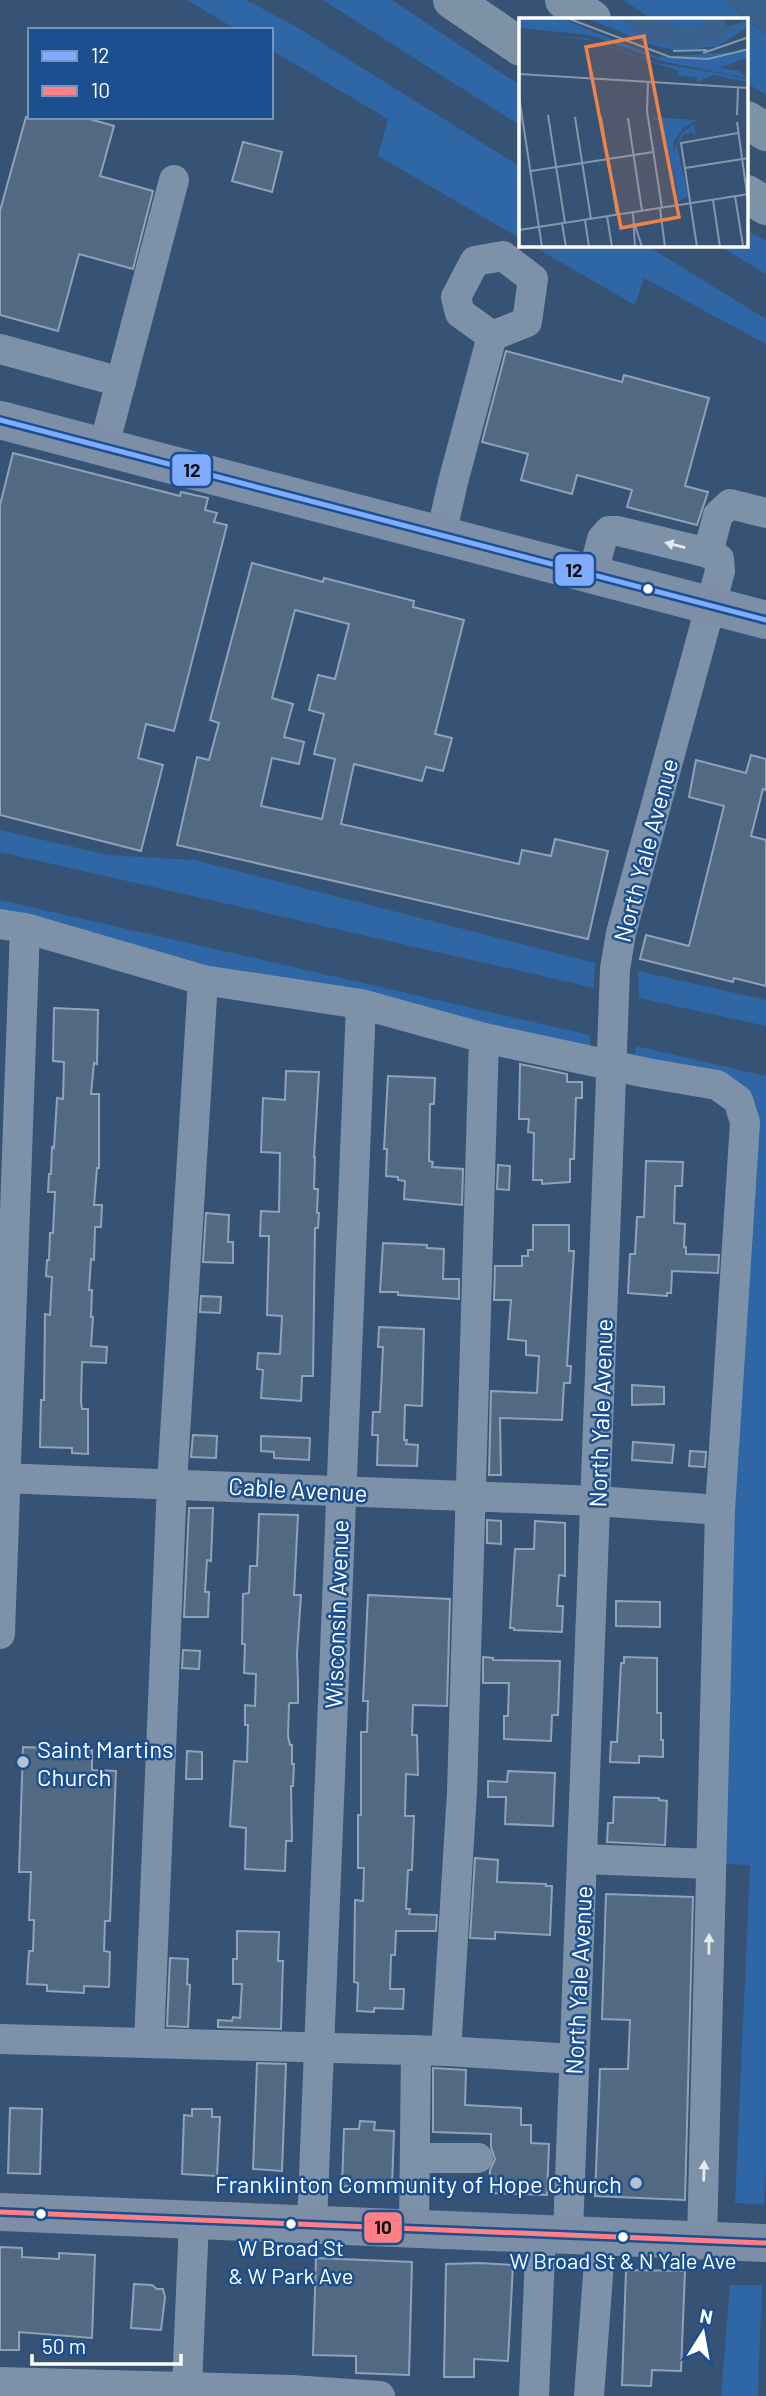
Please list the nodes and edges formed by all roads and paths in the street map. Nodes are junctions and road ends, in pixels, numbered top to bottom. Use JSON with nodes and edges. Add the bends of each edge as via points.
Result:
{"nodes":[{"id":1,"x":452,"y":0,"type":"edge"},
{"id":2,"x":564,"y":0,"type":"edge"},
{"id":3,"x":591,"y":18,"type":"edge"},
{"id":4,"x":519,"y":46,"type":"edge"},
{"id":5,"x":748,"y":121,"type":"edge"},
{"id":6,"x":766,"y":132,"type":"edge"},
{"id":7,"x":174,"y":180,"type":"dead end"},
{"id":8,"x":748,"y":195,"type":"edge"},
{"id":9,"x":766,"y":206,"type":"edge"},
{"id":10,"x":492,"y":336,"type":"dead end"},
{"id":11,"x":0,"y":349,"type":"edge"},
{"id":12,"x":121,"y":383,"type":"junction"},
{"id":13,"x":0,"y":419,"type":"edge"},
{"id":14,"x":104,"y":446,"type":"junction"},
{"id":15,"x":766,"y":513,"type":"edge"},
{"id":16,"x":441,"y":535,"type":"junction"},
{"id":17,"x":708,"y":554,"type":"junction"},
{"id":18,"x":593,"y":574,"type":"junction"},
{"id":19,"x":710,"y":605,"type":"junction"},
{"id":20,"x":766,"y":620,"type":"edge"},
{"id":21,"x":13,"y":926,"type":"edge"},
{"id":22,"x":202,"y":980,"type":"junction"},
{"id":23,"x":360,"y":1004,"type":"junction"},
{"id":24,"x":484,"y":1038,"type":"junction"},
{"id":25,"x":611,"y":1064,"type":"junction"},
{"id":26,"x":2,"y":1478,"type":"edge"},
{"id":27,"x":172,"y":1483,"type":"junction"},
{"id":28,"x":340,"y":1492,"type":"junction"},
{"id":29,"x":471,"y":1497,"type":"junction"},
{"id":30,"x":596,"y":1501,"type":"junction"},
{"id":31,"x":720,"y":1510,"type":"junction"},
{"id":32,"x":0,"y":1634,"type":"edge"},
{"id":33,"x":583,"y":1859,"type":"junction"},
{"id":34,"x":711,"y":1864,"type":"junction"},
{"id":35,"x":0,"y":2039,"type":"edge"},
{"id":36,"x":149,"y":2042,"type":"junction"},
{"id":37,"x":319,"y":2048,"type":"junction"},
{"id":38,"x":416,"y":2050,"type":"junction"},
{"id":39,"x":446,"y":2051,"type":"junction"},
{"id":40,"x":574,"y":2059,"type":"junction"},
{"id":41,"x":415,"y":2158,"type":"junction"},
{"id":42,"x":478,"y":2158,"type":"dead end"},
{"id":43,"x":0,"y":2212,"type":"edge"},
{"id":44,"x":194,"y":2220,"type":"junction"},
{"id":45,"x":312,"y":2224,"type":"junction"},
{"id":46,"x":414,"y":2227,"type":"junction"},
{"id":47,"x":570,"y":2233,"type":"junction"},
{"id":48,"x":702,"y":2239,"type":"junction"},
{"id":49,"x":766,"y":2243,"type":"edge"},
{"id":50,"x":0,"y":2382,"type":"edge"},
{"id":51,"x":187,"y":2393,"type":"edge"},
{"id":52,"x":380,"y":2396,"type":"edge"},
{"id":53,"x":534,"y":2396,"type":"edge"},
{"id":54,"x":589,"y":2396,"type":"edge"}],
"edges":[{"from":1,"to":4,"type":"highway"},
{"from":2,"to":3,"type":"highway"},
{"from":5,"to":6,"type":"highway"},
{"from":7,"to":12,"type":"street"},
{"from":8,"to":9,"type":"highway"},
{"from":10,"to":16,"type":"street"},
{"from":11,"to":12,"type":"street"},
{"from":12,"to":14,"type":"street"},
{"from":13,"to":14,"type":"main road"},
{"from":14,"to":16,"type":"main road"},
{"from":15,"to":17,"type":"street","via":[[730,504],[718,515]]},
{"from":16,"to":18,"type":"main road"},
{"from":17,"to":18,"type":"street","one_way":true,"via":[[609,531],[602,539]]},
{"from":17,"to":19,"type":"street","name":"North Yale Avenue","via":[[719,559],[720,571]]},
{"from":18,"to":19,"type":"main road"},
{"from":19,"to":20,"type":"main road"},
{"from":19,"to":25,"type":"street","name":"North Yale Avenue","via":[[621,933]]},
{"from":21,"to":22,"type":"street"},
{"from":21,"to":26,"type":"street","via":[[16,1232]]},
{"from":22,"to":23,"type":"street"},
{"from":22,"to":27,"type":"street"},
{"from":23,"to":24,"type":"street"},
{"from":23,"to":28,"type":"street","name":"Wisconsin Avenue"},
{"from":24,"to":25,"type":"street"},
{"from":24,"to":29,"type":"street"},
{"from":25,"to":30,"type":"street","name":"North Yale Avenue"},
{"from":25,"to":31,"type":"street","via":[[717,1085],[738,1100],[745,1122]]},
{"from":26,"to":27,"type":"street","name":"Cable Avenue"},
{"from":26,"to":32,"type":"street"},
{"from":27,"to":28,"type":"street","name":"Cable Avenue"},
{"from":27,"to":36,"type":"street"},
{"from":28,"to":29,"type":"street","name":"Cable Avenue"},
{"from":28,"to":37,"type":"street","name":"Wisconsin Avenue"},
{"from":29,"to":30,"type":"street","name":"Cable Avenue"},
{"from":29,"to":39,"type":"street","via":[[462,1792]]},
{"from":30,"to":31,"type":"street","name":"Cable Avenue"},
{"from":30,"to":33,"type":"street","name":"North Yale Avenue"},
{"from":31,"to":34,"type":"street"},
{"from":33,"to":34,"type":"street"},
{"from":33,"to":40,"type":"street","name":"North Yale Avenue"},
{"from":48,"to":34,"type":"street","one_way":true},
{"from":35,"to":36,"type":"street"},
{"from":36,"to":37,"type":"street"},
{"from":37,"to":38,"type":"street"},
{"from":37,"to":45,"type":"street","name":"Wisconsin Avenue"},
{"from":38,"to":39,"type":"street"},
{"from":38,"to":41,"type":"street"},
{"from":39,"to":40,"type":"street"},
{"from":40,"to":47,"type":"street","name":"North Yale Avenue"},
{"from":41,"to":42,"type":"street"},
{"from":41,"to":46,"type":"street"},
{"from":43,"to":44,"type":"main road"},
{"from":44,"to":45,"type":"main road"},
{"from":44,"to":51,"type":"street"},
{"from":45,"to":46,"type":"main road"},
{"from":46,"to":47,"type":"main road"},
{"from":47,"to":48,"type":"main road"},
{"from":47,"to":53,"type":"street"},
{"from":47,"to":54,"type":"street"},
{"from":48,"to":49,"type":"main road"},
{"from":50,"to":51,"type":"street"},
{"from":51,"to":52,"type":"street","via":[[292,2390]]}]}
